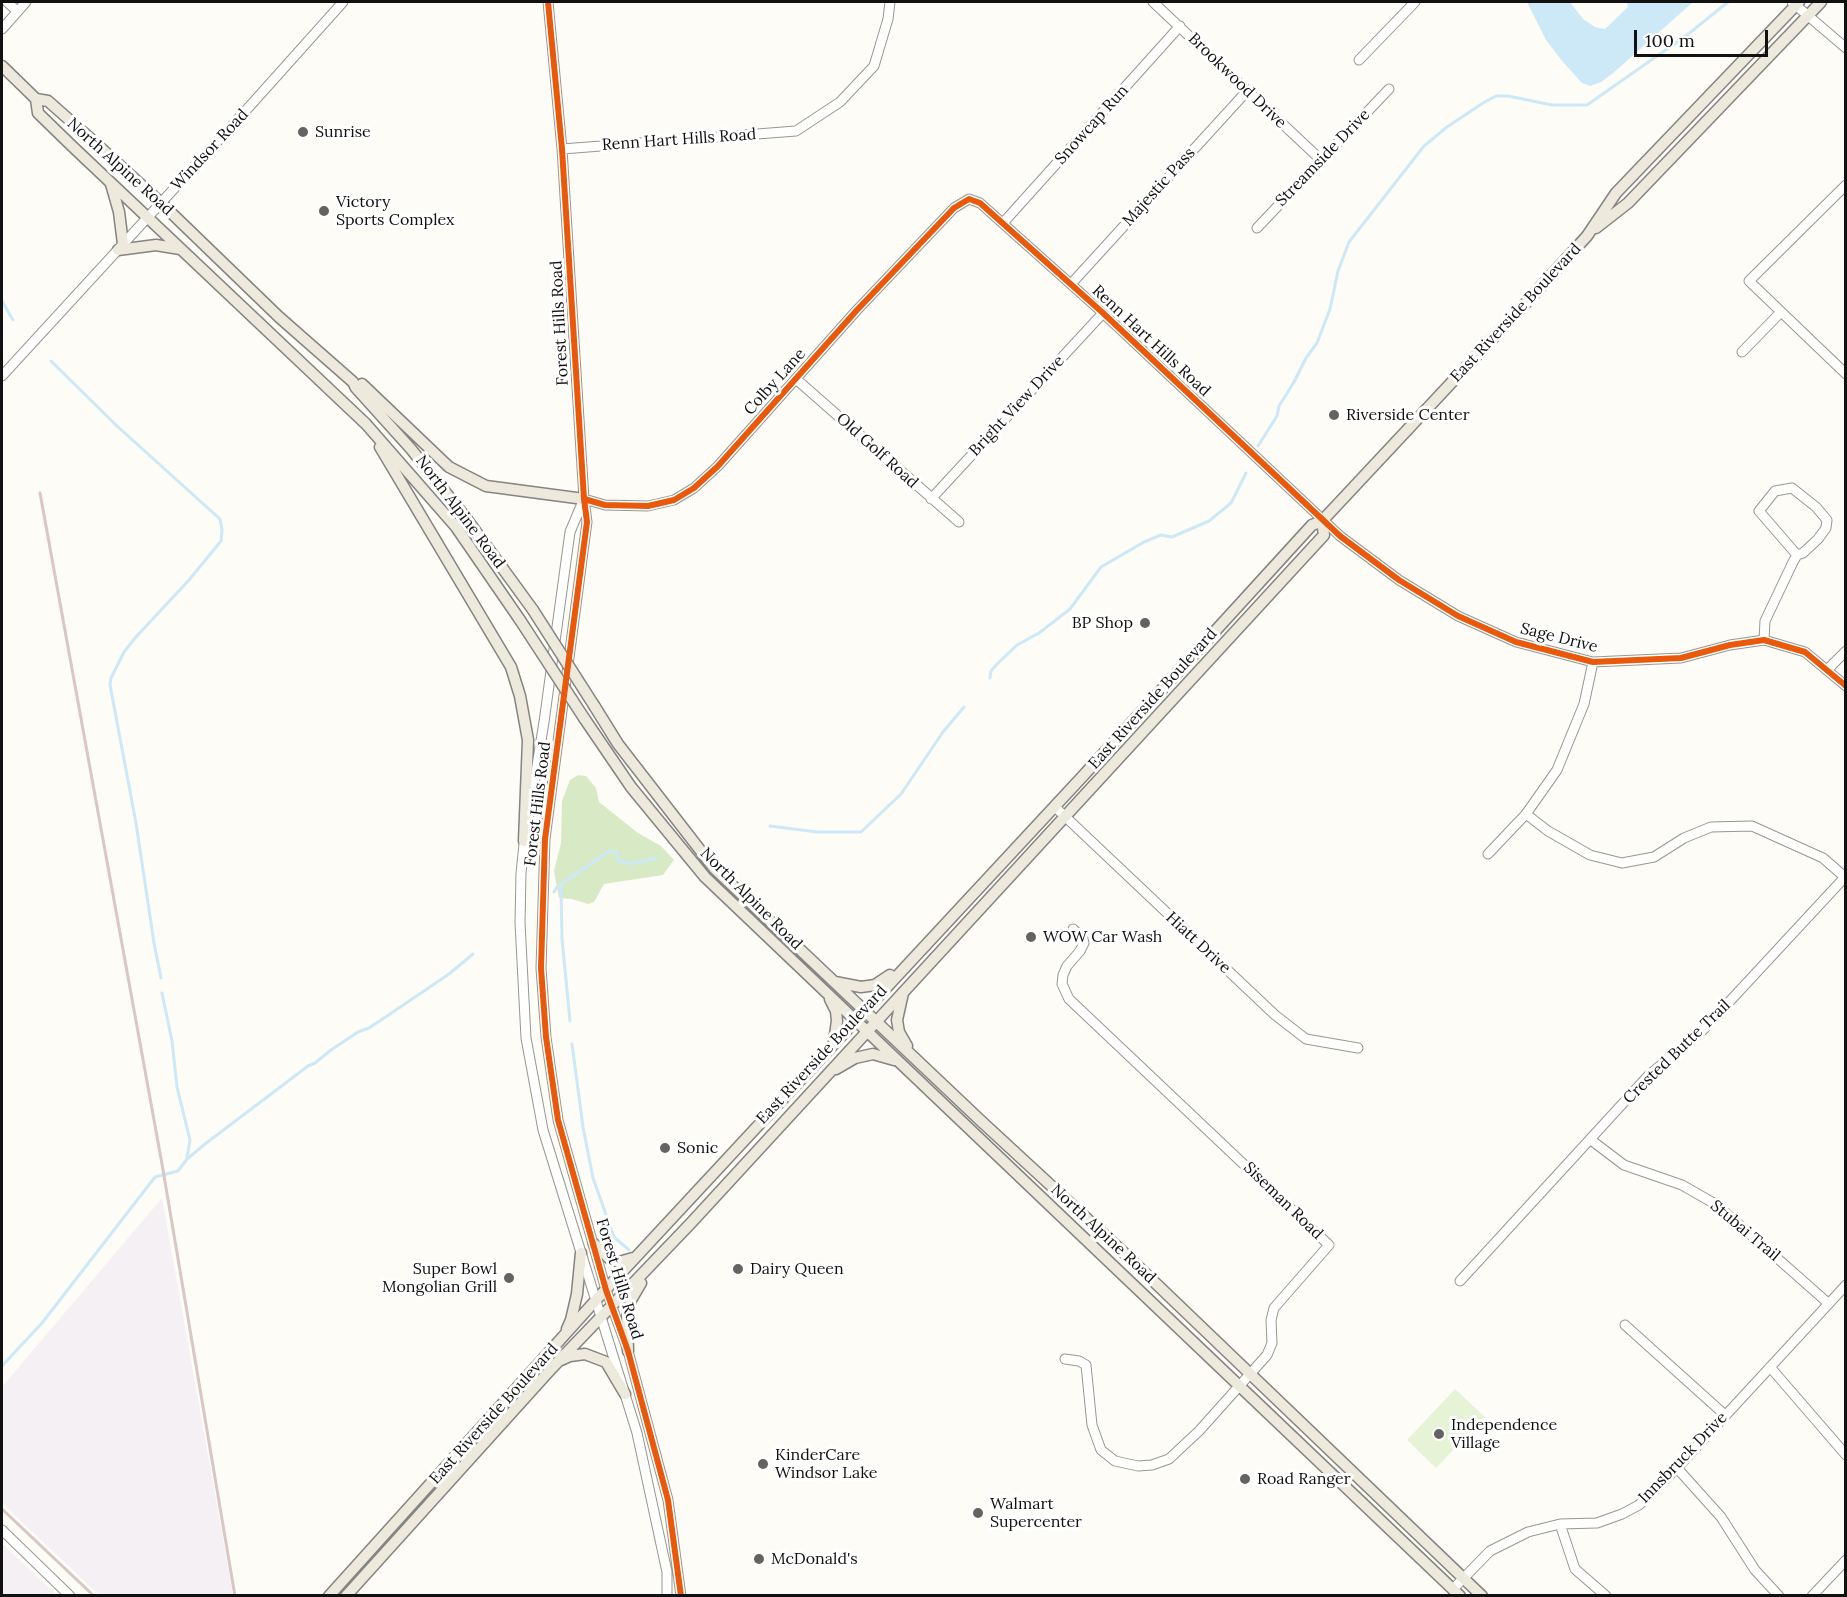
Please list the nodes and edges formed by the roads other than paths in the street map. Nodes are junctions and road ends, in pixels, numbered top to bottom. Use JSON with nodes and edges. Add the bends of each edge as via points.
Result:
{"nodes":[{"id":1,"x":7,"y":2,"type":"edge"},
{"id":2,"x":26,"y":2,"type":"edge"},
{"id":3,"x":343,"y":2,"type":"edge"},
{"id":4,"x":548,"y":2,"type":"edge"},
{"id":5,"x":890,"y":2,"type":"edge"},
{"id":6,"x":1153,"y":2,"type":"edge"},
{"id":7,"x":1415,"y":2,"type":"edge"},
{"id":8,"x":1821,"y":2,"type":"edge"},
{"id":9,"x":1795,"y":3,"type":"edge"},
{"id":10,"x":17,"y":11,"type":"junction"},
{"id":11,"x":1807,"y":16,"type":"junction"},
{"id":12,"x":1180,"y":26,"type":"junction"},
{"id":13,"x":2,"y":29,"type":"edge"},
{"id":14,"x":1845,"y":48,"type":"edge"},
{"id":15,"x":1359,"y":60,"type":"dead end"},
{"id":16,"x":2,"y":66,"type":"edge"},
{"id":17,"x":1389,"y":89,"type":"dead end"},
{"id":18,"x":1247,"y":91,"type":"junction"},
{"id":19,"x":36,"y":99,"type":"junction"},
{"id":20,"x":562,"y":148,"type":"junction"},
{"id":21,"x":1321,"y":160,"type":"junction"},
{"id":22,"x":111,"y":183,"type":"junction"},
{"id":23,"x":1845,"y":185,"type":"edge"},
{"id":24,"x":161,"y":203,"type":"junction"},
{"id":25,"x":954,"y":208,"type":"joint"},
{"id":26,"x":148,"y":218,"type":"junction"},
{"id":27,"x":1003,"y":223,"type":"junction"},
{"id":28,"x":1257,"y":228,"type":"dead end"},
{"id":29,"x":1587,"y":236,"type":"junction"},
{"id":30,"x":121,"y":247,"type":"junction"},
{"id":31,"x":181,"y":249,"type":"junction"},
{"id":32,"x":1071,"y":284,"type":"junction"},
{"id":33,"x":1781,"y":312,"type":"junction"},
{"id":34,"x":1103,"y":313,"type":"junction"},
{"id":35,"x":1742,"y":352,"type":"dead end"},
{"id":36,"x":1845,"y":374,"type":"edge"},
{"id":37,"x":2,"y":376,"type":"edge"},
{"id":38,"x":796,"y":379,"type":"junction"},
{"id":39,"x":353,"y":382,"type":"junction"},
{"id":40,"x":366,"y":424,"type":"junction"},
{"id":41,"x":584,"y":499,"type":"junction"},
{"id":42,"x":931,"y":499,"type":"junction"},
{"id":43,"x":1322,"y":521,"type":"junction"},
{"id":44,"x":959,"y":522,"type":"dead end"},
{"id":45,"x":1797,"y":555,"type":"junction"},
{"id":46,"x":1764,"y":640,"type":"junction"},
{"id":47,"x":1845,"y":651,"type":"edge"},
{"id":48,"x":1593,"y":662,"type":"junction"},
{"id":49,"x":1828,"y":669,"type":"junction"},
{"id":50,"x":1845,"y":686,"type":"edge"},
{"id":51,"x":1055,"y":807,"type":"junction"},
{"id":52,"x":1526,"y":814,"type":"junction"},
{"id":53,"x":1066,"y":817,"type":"junction"},
{"id":54,"x":524,"y":841,"type":"junction"},
{"id":55,"x":1488,"y":854,"type":"dead end"},
{"id":56,"x":1845,"y":878,"type":"edge"},
{"id":57,"x":1072,"y":929,"type":"dead end"},
{"id":58,"x":905,"y":965,"type":"junction"},
{"id":59,"x":835,"y":981,"type":"junction"},
{"id":60,"x":904,"y":991,"type":"junction"},
{"id":61,"x":827,"y":994,"type":"junction"},
{"id":62,"x":864,"y":1010,"type":"junction"},
{"id":63,"x":855,"y":1020,"type":"junction"},
{"id":64,"x":876,"y":1021,"type":"junction"},
{"id":65,"x":867,"y":1031,"type":"junction"},
{"id":66,"x":834,"y":1042,"type":"junction"},
{"id":67,"x":1358,"y":1048,"type":"dead end"},
{"id":68,"x":912,"y":1055,"type":"junction"},
{"id":69,"x":896,"y":1060,"type":"junction"},
{"id":70,"x":826,"y":1076,"type":"junction"},
{"id":71,"x":974,"y":1114,"type":"junction"},
{"id":72,"x":964,"y":1124,"type":"junction"},
{"id":73,"x":1590,"y":1140,"type":"junction"},
{"id":74,"x":594,"y":1244,"type":"junction"},
{"id":75,"x":645,"y":1248,"type":"junction"},
{"id":76,"x":581,"y":1253,"type":"junction"},
{"id":77,"x":660,"y":1256,"type":"junction"},
{"id":78,"x":1460,"y":1281,"type":"dead end"},
{"id":79,"x":1845,"y":1285,"type":"edge"},
{"id":80,"x":606,"y":1290,"type":"junction"},
{"id":81,"x":596,"y":1300,"type":"junction"},
{"id":82,"x":1828,"y":1303,"type":"junction"},
{"id":83,"x":611,"y":1308,"type":"junction"},
{"id":84,"x":601,"y":1318,"type":"junction"},
{"id":85,"x":1625,"y":1325,"type":"dead end"},
{"id":86,"x":562,"y":1338,"type":"junction"},
{"id":87,"x":628,"y":1351,"type":"junction"},
{"id":88,"x":1065,"y":1359,"type":"dead end"},
{"id":89,"x":558,"y":1362,"type":"junction"},
{"id":90,"x":1770,"y":1368,"type":"junction"},
{"id":91,"x":1250,"y":1374,"type":"junction"},
{"id":92,"x":1238,"y":1386,"type":"junction"},
{"id":93,"x":625,"y":1394,"type":"junction"},
{"id":94,"x":1725,"y":1415,"type":"junction"},
{"id":95,"x":1845,"y":1455,"type":"edge"},
{"id":96,"x":1677,"y":1468,"type":"junction"},
{"id":97,"x":1560,"y":1524,"type":"junction"},
{"id":98,"x":2,"y":1530,"type":"edge"},
{"id":99,"x":1845,"y":1560,"type":"edge"},
{"id":100,"x":1464,"y":1578,"type":"junction"},
{"id":101,"x":1457,"y":1592,"type":"edge"},
{"id":102,"x":70,"y":1596,"type":"edge"},
{"id":103,"x":329,"y":1596,"type":"edge"},
{"id":104,"x":346,"y":1596,"type":"edge"},
{"id":105,"x":667,"y":1596,"type":"edge"},
{"id":106,"x":681,"y":1596,"type":"edge"},
{"id":107,"x":1482,"y":1596,"type":"edge"},
{"id":108,"x":1606,"y":1596,"type":"edge"},
{"id":109,"x":1779,"y":1596,"type":"edge"},
{"id":110,"x":1812,"y":1596,"type":"edge"}],
"edges":[{"from":1,"to":10,"type":"street"},
{"from":2,"to":10,"type":"street"},
{"from":3,"to":24,"type":"street","name":"Windsor Road"},
{"from":4,"to":20,"type":"street","name":"Forest Hills Road"},
{"from":5,"to":20,"type":"street","name":"Renn Hart Hills Road","via":[[874,66],[840,102],[796,131]]},
{"from":6,"to":12,"type":"street","name":"Brookwood Drive"},
{"from":7,"to":15,"type":"street"},
{"from":8,"to":11,"type":"main road","name":"East Riverside Boulevard"},
{"from":9,"to":11,"type":"street"},
{"from":9,"to":29,"type":"main road","name":"East Riverside Boulevard","via":[[1616,193]]},
{"from":10,"to":13,"type":"street"},
{"from":11,"to":14,"type":"street"},
{"from":11,"to":29,"type":"main road","name":"East Riverside Boulevard","via":[[1628,203]]},
{"from":12,"to":18,"type":"street","name":"Brookwood Drive"},
{"from":12,"to":27,"type":"street","name":"Snowcap Run"},
{"from":16,"to":19,"type":"main road","name":"North Alpine Road"},
{"from":17,"to":21,"type":"street","name":"Streamside Drive"},
{"from":18,"to":21,"type":"street","name":"Brookwood Drive"},
{"from":18,"to":32,"type":"street","name":"Majestic Pass"},
{"from":19,"to":22,"type":"main road","name":"North Alpine Road","via":[[38,113]]},
{"from":19,"to":24,"type":"main road","name":"North Alpine Road","via":[[48,101]]},
{"from":20,"to":41,"type":"street","name":"Forest Hills Road"},
{"from":21,"to":28,"type":"street","name":"Streamside Drive"},
{"from":22,"to":26,"type":"main road","name":"North Alpine Road"},
{"from":22,"to":30,"type":"main road","via":[[119,212]]},
{"from":23,"to":33,"type":"street","via":[[1749,281]]},
{"from":24,"to":26,"type":"street","name":"Windsor Road"},
{"from":24,"to":39,"type":"main road","name":"North Alpine Road"},
{"from":25,"to":27,"type":"street","name":"Renn Hart Hills Road","via":[[969,199],[980,203]]},
{"from":25,"to":38,"type":"street","name":"Colby Lane"},
{"from":26,"to":30,"type":"street","name":"Windsor Road"},
{"from":26,"to":31,"type":"main road","name":"North Alpine Road"},
{"from":27,"to":32,"type":"street","name":"Renn Hart Hills Road"},
{"from":29,"to":43,"type":"main road","name":"East Riverside Boulevard"},
{"from":30,"to":31,"type":"main road","via":[[156,244]]},
{"from":30,"to":37,"type":"street","name":"Windsor Road"},
{"from":31,"to":40,"type":"main road","name":"North Alpine Road"},
{"from":32,"to":34,"type":"street","name":"Renn Hart Hills Road"},
{"from":33,"to":35,"type":"street"},
{"from":33,"to":36,"type":"street"},
{"from":34,"to":42,"type":"street","name":"Bright View Drive"},
{"from":34,"to":43,"type":"street","name":"Renn Hart Hills Road"},
{"from":38,"to":41,"type":"street","name":"Colby Lane","via":[[718,466],[674,500],[648,506],[605,505]]},
{"from":38,"to":42,"type":"street","name":"Old Golf Road"},
{"from":39,"to":41,"type":"main road","via":[[361,384],[449,467],[486,486]]},
{"from":39,"to":59,"type":"main road","name":"North Alpine Road","bridge":true,"via":[[466,518],[532,610],[624,752],[714,868]]},
{"from":40,"to":54,"type":"main road","via":[[511,667],[528,740]]},
{"from":40,"to":61,"type":"main road","name":"North Alpine Road","bridge":true,"via":[[456,527],[632,787],[705,877]]},
{"from":41,"to":54,"type":"street","name":"Forest Hills Road","via":[[570,532]]},
{"from":41,"to":74,"type":"street","name":"Forest Hills Road","via":[[587,522],[545,839],[542,968],[546,1037],[558,1120]]},
{"from":42,"to":44,"type":"street","name":"Old Golf Road"},
{"from":43,"to":48,"type":"street","name":"Sage Drive","via":[[1399,580],[1458,616],[1516,642]]},
{"from":43,"to":51,"type":"main road","name":"East Riverside Boulevard","via":[[1312,525]]},
{"from":43,"to":53,"type":"main road","name":"East Riverside Boulevard","via":[[1324,535]]},
{"from":45,"to":45,"type":"street","via":[[1818,538],[1827,520],[1792,488],[1775,491],[1759,512]]},
{"from":45,"to":46,"type":"street","via":[[1765,621]]},
{"from":46,"to":48,"type":"street","name":"Sage Drive","via":[[1681,658]]},
{"from":46,"to":49,"type":"street","name":"Sage Drive","via":[[1805,652]]},
{"from":47,"to":49,"type":"street"},
{"from":48,"to":52,"type":"street","via":[[1584,704],[1560,763]]},
{"from":49,"to":50,"type":"street","name":"Sage Drive"},
{"from":51,"to":53,"type":"street","name":"Hiatt Drive"},
{"from":51,"to":58,"type":"main road","name":"East Riverside Boulevard"},
{"from":52,"to":55,"type":"street"},
{"from":52,"to":56,"type":"street","via":[[1590,855],[1622,863],[1654,857],[1711,826],[1752,826],[1823,858]]},
{"from":53,"to":60,"type":"main road","name":"East Riverside Boulevard"},
{"from":53,"to":67,"type":"street","name":"Hiatt Drive","via":[[1275,1015],[1306,1039]]},
{"from":54,"to":76,"type":"street","name":"Forest Hills Road","via":[[520,923],[526,1038],[543,1130]]},
{"from":56,"to":73,"type":"street","name":"Crested Butte Trail","via":[[1704,1029],[1648,1076]]},
{"from":57,"to":91,"type":"street","name":"Siseman Road","via":[[1084,943],[1064,971],[1062,984],[1069,999],[1329,1245],[1274,1308],[1270,1348]]},
{"from":58,"to":59,"type":"main road","via":[[875,985],[861,987]]},
{"from":58,"to":62,"type":"main road","name":"East Riverside Boulevard"},
{"from":59,"to":62,"type":"main road","name":"North Alpine Road"},
{"from":60,"to":64,"type":"main road","name":"East Riverside Boulevard"},
{"from":60,"to":68,"type":"main road","via":[[897,1020]]},
{"from":61,"to":63,"type":"main road","name":"North Alpine Road"},
{"from":61,"to":66,"type":"main road","via":[[836,1011]]},
{"from":62,"to":63,"type":"main road","name":"East Riverside Boulevard"},
{"from":62,"to":64,"type":"main road","name":"North Alpine Road"},
{"from":63,"to":65,"type":"main road","name":"North Alpine Road"},
{"from":63,"to":66,"type":"main road","name":"East Riverside Boulevard"},
{"from":64,"to":65,"type":"main road","name":"East Riverside Boulevard"},
{"from":64,"to":68,"type":"main road","name":"North Alpine Road"},
{"from":65,"to":69,"type":"main road","name":"North Alpine Road"},
{"from":65,"to":70,"type":"main road","name":"East Riverside Boulevard"},
{"from":66,"to":75,"type":"main road","name":"East Riverside Boulevard"},
{"from":68,"to":71,"type":"main road","name":"North Alpine Road"},
{"from":69,"to":70,"type":"main road","via":[[873,1054],[855,1058]]},
{"from":69,"to":72,"type":"main road","name":"North Alpine Road"},
{"from":70,"to":77,"type":"main road","name":"East Riverside Boulevard"},
{"from":71,"to":72,"type":"main road"},
{"from":71,"to":91,"type":"main road","name":"North Alpine Road"},
{"from":72,"to":92,"type":"main road","name":"North Alpine Road"},
{"from":73,"to":78,"type":"street","name":"Crested Butte Trail"},
{"from":73,"to":82,"type":"street","name":"Stubai Trail","via":[[1624,1165],[1682,1185],[1717,1205]]},
{"from":74,"to":75,"type":"main road","via":[[609,1259],[619,1262],[628,1261]]},
{"from":74,"to":80,"type":"street","name":"Forest Hills Road"},
{"from":75,"to":80,"type":"main road","name":"East Riverside Boulevard"},
{"from":76,"to":81,"type":"street","name":"Forest Hills Road"},
{"from":76,"to":86,"type":"main road","via":[[571,1320]]},
{"from":77,"to":83,"type":"main road","name":"East Riverside Boulevard"},
{"from":77,"to":87,"type":"main road","via":[[631,1300]]},
{"from":79,"to":82,"type":"street","name":"Innsbruck Drive"},
{"from":80,"to":81,"type":"main road","name":"East Riverside Boulevard"},
{"from":80,"to":83,"type":"street","name":"Forest Hills Road"},
{"from":81,"to":84,"type":"street","name":"Forest Hills Road"},
{"from":81,"to":86,"type":"main road","name":"East Riverside Boulevard"},
{"from":82,"to":90,"type":"street","name":"Innsbruck Drive"},
{"from":83,"to":84,"type":"main road","name":"East Riverside Boulevard"},
{"from":83,"to":87,"type":"street","name":"Forest Hills Road"},
{"from":84,"to":89,"type":"main road","name":"East Riverside Boulevard"},
{"from":84,"to":93,"type":"street","name":"Forest Hills Road"},
{"from":85,"to":94,"type":"street"},
{"from":86,"to":103,"type":"main road","name":"East Riverside Boulevard"},
{"from":87,"to":106,"type":"street","name":"Forest Hills Road","via":[[668,1500]]},
{"from":88,"to":92,"type":"street","name":"Siseman Road","via":[[1086,1365],[1092,1425],[1101,1450],[1114,1461],[1138,1466],[1169,1459]]},
{"from":89,"to":93,"type":"main road","via":[[585,1354],[606,1362]]},
{"from":89,"to":104,"type":"main road","name":"East Riverside Boulevard"},
{"from":90,"to":94,"type":"street","name":"Innsbruck Drive"},
{"from":90,"to":95,"type":"street"},
{"from":91,"to":92,"type":"street","name":"Siseman Road"},
{"from":91,"to":100,"type":"main road","name":"North Alpine Road"},
{"from":92,"to":101,"type":"main road","name":"North Alpine Road"},
{"from":93,"to":105,"type":"street","name":"Forest Hills Road","via":[[667,1572]]},
{"from":94,"to":96,"type":"street","name":"Innsbruck Drive"},
{"from":96,"to":97,"type":"street","name":"Innsbruck Drive","via":[[1639,1505],[1622,1514],[1597,1523]]},
{"from":96,"to":109,"type":"street","via":[[1721,1517],[1755,1570]]},
{"from":97,"to":100,"type":"street","name":"Innsbruck Drive","via":[[1528,1532],[1490,1551]]},
{"from":97,"to":108,"type":"street","via":[[1575,1569]]},
{"from":98,"to":102,"type":"street"},
{"from":99,"to":110,"type":"street"},
{"from":100,"to":101,"type":"street","name":"Innsbruck Drive"},
{"from":100,"to":107,"type":"main road","name":"North Alpine Road"}]}
